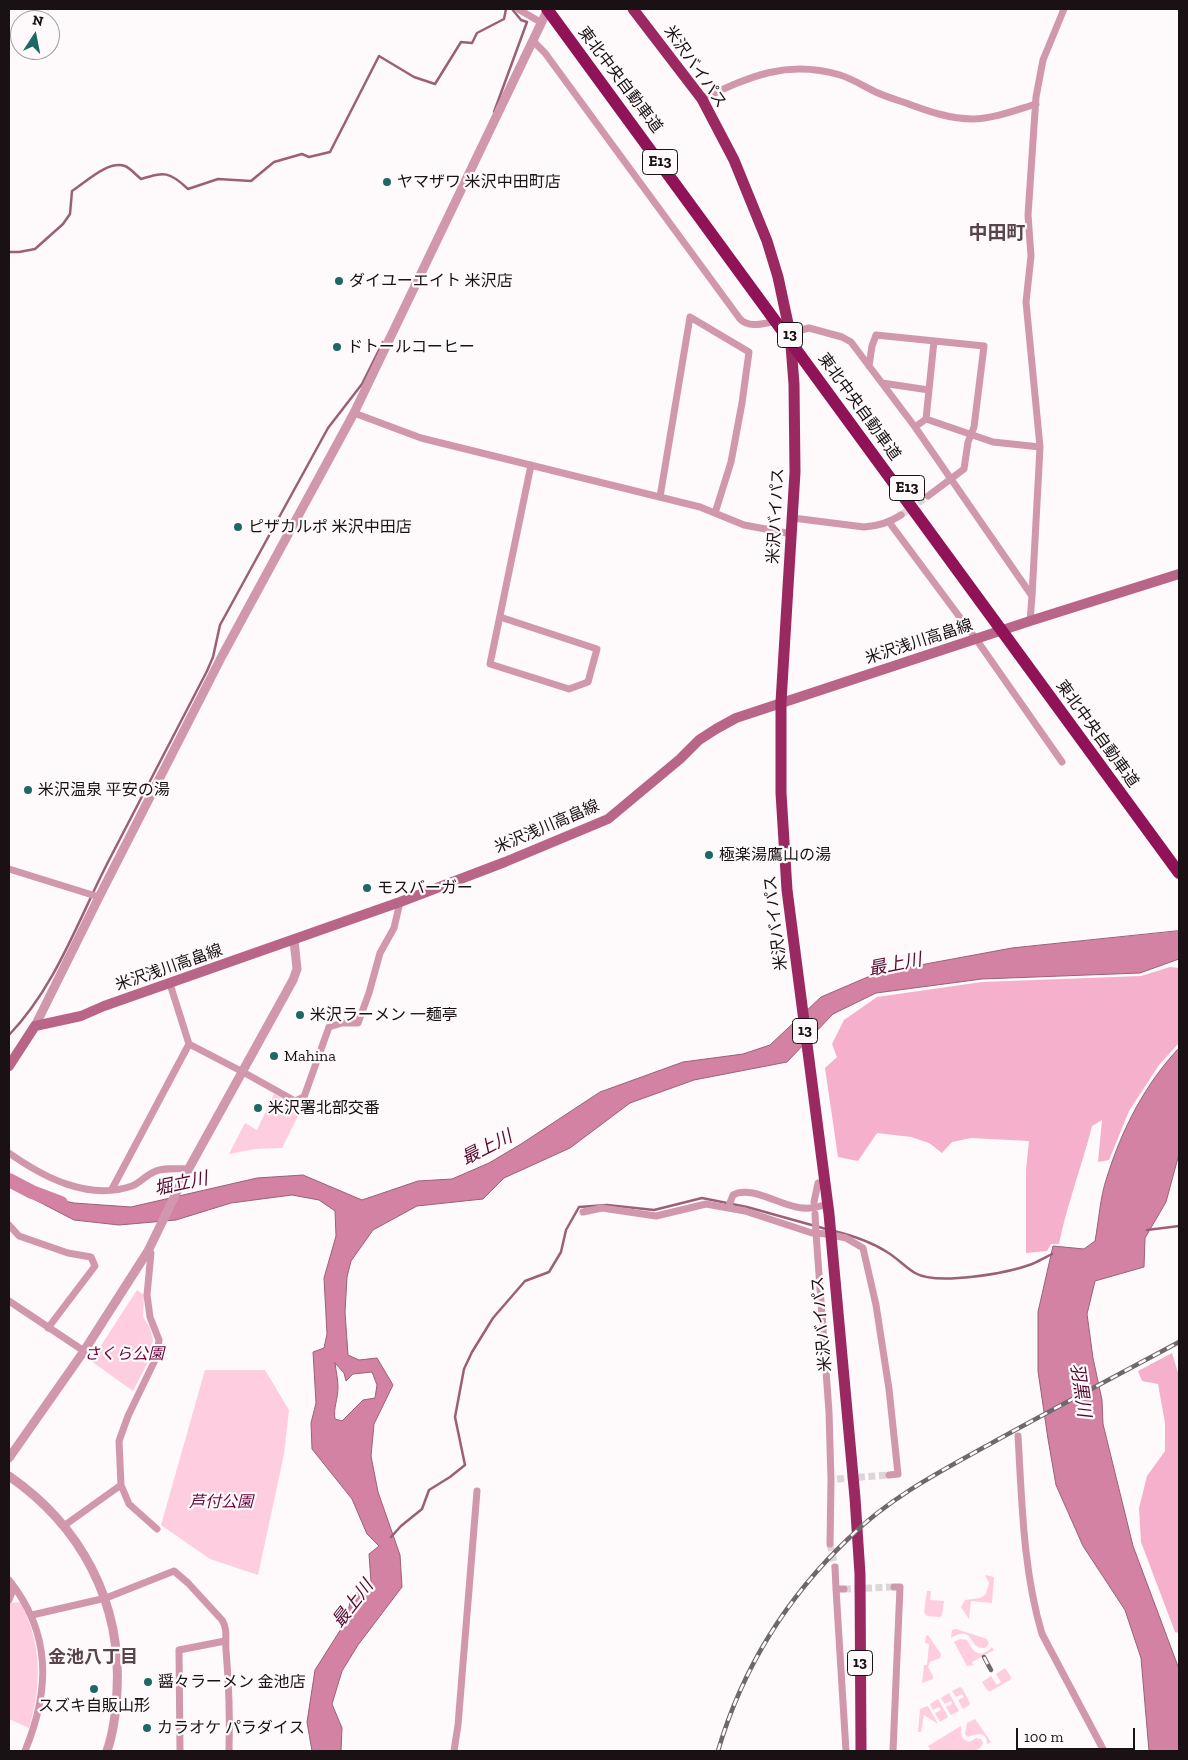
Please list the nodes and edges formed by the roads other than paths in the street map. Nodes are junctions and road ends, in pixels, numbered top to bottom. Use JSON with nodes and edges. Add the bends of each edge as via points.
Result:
{"nodes":[{"id":1,"x":518,"y":9,"type":"edge"},
{"id":2,"x":548,"y":9,"type":"edge"},
{"id":3,"x":633,"y":9,"type":"edge"},
{"id":4,"x":1064,"y":9,"type":"edge"},
{"id":5,"x":558,"y":16,"type":"edge"},
{"id":6,"x":542,"y":23,"type":"junction"},
{"id":7,"x":533,"y":41,"type":"junction"},
{"id":8,"x":702,"y":99,"type":"junction"},
{"id":9,"x":1036,"y":104,"type":"junction"},
{"id":10,"x":787,"y":319,"type":"junction"},
{"id":11,"x":790,"y":333,"type":"junction"},
{"id":12,"x":934,"y":341,"type":"junction"},
{"id":13,"x":869,"y":366,"type":"junction"},
{"id":14,"x":882,"y":383,"type":"junction"},
{"id":15,"x":929,"y":390,"type":"junction"},
{"id":16,"x":354,"y":413,"type":"junction"},
{"id":17,"x":926,"y":419,"type":"junction"},
{"id":18,"x":915,"y":427,"type":"junction"},
{"id":19,"x":971,"y":435,"type":"junction"},
{"id":20,"x":1040,"y":448,"type":"junction"},
{"id":21,"x":531,"y":465,"type":"junction"},
{"id":22,"x":951,"y":479,"type":"junction"},
{"id":23,"x":928,"y":496,"type":"tunnel mouth"},
{"id":24,"x":660,"y":497,"type":"junction"},
{"id":25,"x":715,"y":513,"type":"junction"},
{"id":26,"x":901,"y":515,"type":"tunnel mouth"},
{"id":27,"x":793,"y":518,"type":"junction"},
{"id":28,"x":889,"y":522,"type":"junction"},
{"id":29,"x":792,"y":534,"type":"junction"},
{"id":30,"x":1179,"y":574,"type":"edge"},
{"id":31,"x":1032,"y":596,"type":"junction"},
{"id":32,"x":500,"y":617,"type":"junction"},
{"id":33,"x":1030,"y":621,"type":"junction"},
{"id":34,"x":976,"y":639,"type":"junction"},
{"id":35,"x":780,"y":702,"type":"junction"},
{"id":36,"x":1062,"y":762,"type":"dead end"},
{"id":37,"x":1144,"y":819,"type":"junction"},
{"id":38,"x":1179,"y":862,"type":"edge"},
{"id":39,"x":9,"y":869,"type":"edge"},
{"id":40,"x":1179,"y":873,"type":"edge"},
{"id":41,"x":99,"y":896,"type":"junction"},
{"id":42,"x":400,"y":902,"type":"junction"},
{"id":43,"x":294,"y":940,"type":"junction"},
{"id":44,"x":170,"y":984,"type":"junction"},
{"id":45,"x":35,"y":1026,"type":"junction"},
{"id":46,"x":189,"y":1044,"type":"junction"},
{"id":47,"x":9,"y":1066,"type":"edge"},
{"id":48,"x":243,"y":1072,"type":"junction"},
{"id":49,"x":9,"y":1153,"type":"edge"},
{"id":50,"x":189,"y":1169,"type":"junction"},
{"id":51,"x":824,"y":1178,"type":"junction"},
{"id":52,"x":112,"y":1190,"type":"junction"},
{"id":53,"x":814,"y":1202,"type":"dead end"},
{"id":54,"x":729,"y":1204,"type":"junction"},
{"id":55,"x":828,"y":1209,"type":"junction"},
{"id":56,"x":583,"y":1212,"type":"dead end"},
{"id":57,"x":815,"y":1216,"type":"dead end"},
{"id":58,"x":9,"y":1225,"type":"edge"},
{"id":59,"x":816,"y":1231,"type":"junction"},
{"id":60,"x":826,"y":1234,"type":"dead end"},
{"id":61,"x":834,"y":1241,"type":"junction"},
{"id":62,"x":148,"y":1251,"type":"junction"},
{"id":63,"x":9,"y":1301,"type":"edge"},
{"id":64,"x":48,"y":1328,"type":"junction"},
{"id":65,"x":84,"y":1351,"type":"junction"},
{"id":66,"x":1018,"y":1436,"type":"dead end"},
{"id":67,"x":9,"y":1458,"type":"edge"},
{"id":68,"x":889,"y":1475,"type":"dead end"},
{"id":69,"x":9,"y":1476,"type":"edge"},
{"id":70,"x":121,"y":1485,"type":"junction"},
{"id":71,"x":477,"y":1491,"type":"dead end"},
{"id":72,"x":64,"y":1525,"type":"junction"},
{"id":73,"x":157,"y":1529,"type":"dead end"},
{"id":74,"x":830,"y":1544,"type":"tunnel mouth"},
{"id":75,"x":835,"y":1567,"type":"tunnel mouth"},
{"id":76,"x":9,"y":1580,"type":"edge"},
{"id":77,"x":14,"y":1587,"type":"junction"},
{"id":78,"x":894,"y":1587,"type":"dead end"},
{"id":79,"x":106,"y":1598,"type":"junction"},
{"id":80,"x":9,"y":1600,"type":"edge"},
{"id":81,"x":32,"y":1615,"type":"junction"},
{"id":82,"x":225,"y":1641,"type":"junction"},
{"id":83,"x":25,"y":1751,"type":"edge"},
{"id":84,"x":107,"y":1751,"type":"edge"},
{"id":85,"x":180,"y":1751,"type":"edge"},
{"id":86,"x":229,"y":1751,"type":"edge"},
{"id":87,"x":454,"y":1751,"type":"edge"},
{"id":88,"x":846,"y":1751,"type":"edge"},
{"id":89,"x":861,"y":1751,"type":"edge"},
{"id":90,"x":893,"y":1751,"type":"edge"},
{"id":91,"x":1104,"y":1751,"type":"edge"}],
"edges":[{"from":1,"to":6,"type":"street"},
{"from":2,"to":5,"type":"highway","name":"東北中央自動車道","number":"E13"},
{"from":2,"to":6,"type":"street"},
{"from":3,"to":8,"type":"highway","name":"米沢バイパス","number":"13"},
{"from":4,"to":9,"type":"street","via":[[1043,60]]},
{"from":5,"to":37,"type":"highway","name":"東北中央自動車道","number":"E13"},
{"from":6,"to":7,"type":"street"},
{"from":7,"to":10,"type":"street","via":[[740,319],[747,325]]},
{"from":7,"to":16,"type":"street"},
{"from":8,"to":9,"type":"street","via":[[744,79],[791,69],[840,75],[880,94],[949,116],[973,119]]},
{"from":8,"to":10,"type":"highway","name":"米沢バイパス","number":"13","via":[[734,160],[767,241]]},
{"from":9,"to":20,"type":"street","via":[[1028,215],[1031,256],[1026,302]]},
{"from":10,"to":11,"type":"highway","name":"米沢バイパス","number":"13"},
{"from":11,"to":13,"type":"street","via":[[809,328],[848,339]]},
{"from":11,"to":27,"type":"highway","name":"米沢バイパス","number":"13","via":[[794,384]]},
{"from":12,"to":13,"type":"street","via":[[876,335]]},
{"from":12,"to":15,"type":"street"},
{"from":12,"to":19,"type":"street","via":[[984,346]]},
{"from":13,"to":14,"type":"street"},
{"from":14,"to":15,"type":"street"},
{"from":14,"to":18,"type":"street"},
{"from":15,"to":17,"type":"street"},
{"from":16,"to":21,"type":"street","via":[[421,438]]},
{"from":16,"to":41,"type":"street","via":[[222,656]]},
{"from":17,"to":18,"type":"street"},
{"from":17,"to":19,"type":"street"},
{"from":18,"to":22,"type":"street"},
{"from":19,"to":20,"type":"street","via":[[993,442]]},
{"from":19,"to":22,"type":"street","via":[[964,469]]},
{"from":20,"to":31,"type":"street"},
{"from":21,"to":24,"type":"street"},
{"from":21,"to":32,"type":"street"},
{"from":22,"to":23,"type":"street"},
{"from":22,"to":31,"type":"street"},
{"from":24,"to":25,"type":"street"},
{"from":24,"to":25,"type":"street","via":[[690,317],[749,352],[731,462]]},
{"from":25,"to":29,"type":"street","via":[[744,525]]},
{"from":26,"to":28,"type":"street"},
{"from":27,"to":28,"type":"street","via":[[864,527]]},
{"from":27,"to":29,"type":"highway","name":"米沢バイパス","number":"13"},
{"from":28,"to":34,"type":"street"},
{"from":29,"to":35,"type":"highway","name":"米沢バイパス","number":"13"},
{"from":30,"to":33,"type":"main road","name":"米沢浅川高畠線"},
{"from":31,"to":33,"type":"street"},
{"from":32,"to":32,"type":"street","via":[[490,664],[569,689],[588,682],[597,649]]},
{"from":33,"to":34,"type":"main road","name":"米沢浅川高畠線"},
{"from":34,"to":35,"type":"main road","name":"米沢浅川高畠線"},
{"from":34,"to":36,"type":"street"},
{"from":35,"to":42,"type":"main road","name":"米沢浅川高畠線","via":[[716,728],[608,819]]},
{"from":35,"to":51,"type":"highway","name":"米沢バイパス","number":"13","via":[[787,890]]},
{"from":37,"to":38,"type":"highway","name":"東北中央自動車道","number":"E13"},
{"from":37,"to":40,"type":"highway","name":"東北中央自動車道","number":"E13"},
{"from":39,"to":41,"type":"street"},
{"from":41,"to":45,"type":"street"},
{"from":42,"to":43,"type":"main road","name":"米沢浅川高畠線"},
{"from":42,"to":48,"type":"street","via":[[394,928],[380,953],[358,1023],[329,1027],[304,1097],[295,1101]]},
{"from":43,"to":44,"type":"main road","name":"米沢浅川高畠線"},
{"from":43,"to":48,"type":"street","via":[[297,969],[293,980]]},
{"from":44,"to":45,"type":"main road","name":"米沢浅川高畠線","via":[[81,1016]]},
{"from":44,"to":46,"type":"street"},
{"from":45,"to":47,"type":"main road"},
{"from":46,"to":48,"type":"street"},
{"from":46,"to":52,"type":"street"},
{"from":48,"to":50,"type":"street"},
{"from":49,"to":52,"type":"street","via":[[61,1183]]},
{"from":50,"to":52,"type":"street","via":[[156,1170],[132,1186]]},
{"from":50,"to":62,"type":"street"},
{"from":51,"to":53,"type":"street","via":[[818,1183]]},
{"from":51,"to":55,"type":"highway","name":"米沢バイパス","number":"13"},
{"from":54,"to":55,"type":"street","via":[[738,1192],[755,1193],[804,1208]]},
{"from":54,"to":56,"type":"street","via":[[701,1204],[656,1216],[602,1208]]},
{"from":54,"to":59,"type":"street"},
{"from":55,"to":61,"type":"highway","name":"米沢バイパス","number":"13"},
{"from":57,"to":59,"type":"street"},
{"from":58,"to":64,"type":"street","via":[[19,1236],[68,1253],[91,1257],[95,1266]]},
{"from":59,"to":60,"type":"street"},
{"from":59,"to":74,"type":"street","via":[[834,1480]]},
{"from":61,"to":68,"type":"street","via":[[846,1238],[863,1248],[889,1389],[898,1474]]},
{"from":61,"to":89,"type":"highway","name":"米沢バイパス","number":"13","via":[[860,1574]]},
{"from":62,"to":65,"type":"street"},
{"from":62,"to":70,"type":"street","via":[[151,1253],[147,1295],[150,1318],[159,1340],[157,1356],[119,1441]]},
{"from":63,"to":64,"type":"street"},
{"from":64,"to":65,"type":"street"},
{"from":65,"to":67,"type":"street"},
{"from":66,"to":91,"type":"street","via":[[1026,1563],[1039,1624]]},
{"from":69,"to":72,"type":"street"},
{"from":70,"to":72,"type":"street"},
{"from":70,"to":73,"type":"street","via":[[129,1504]]},
{"from":71,"to":87,"type":"street"},
{"from":72,"to":79,"type":"street","via":[[84,1553]]},
{"from":75,"to":88,"type":"street","via":[[840,1589]]},
{"from":76,"to":77,"type":"street"},
{"from":77,"to":80,"type":"street"},
{"from":77,"to":81,"type":"street"},
{"from":78,"to":90,"type":"street","via":[[900,1587]]},
{"from":79,"to":81,"type":"street"},
{"from":79,"to":82,"type":"street","via":[[174,1571],[222,1620],[226,1627]]},
{"from":79,"to":84,"type":"street","via":[[118,1662],[115,1714]]},
{"from":81,"to":83,"type":"street","via":[[39,1639],[43,1677],[33,1732]]},
{"from":82,"to":85,"type":"street","via":[[179,1650]]},
{"from":82,"to":86,"type":"street","via":[[230,1706]]}]}
